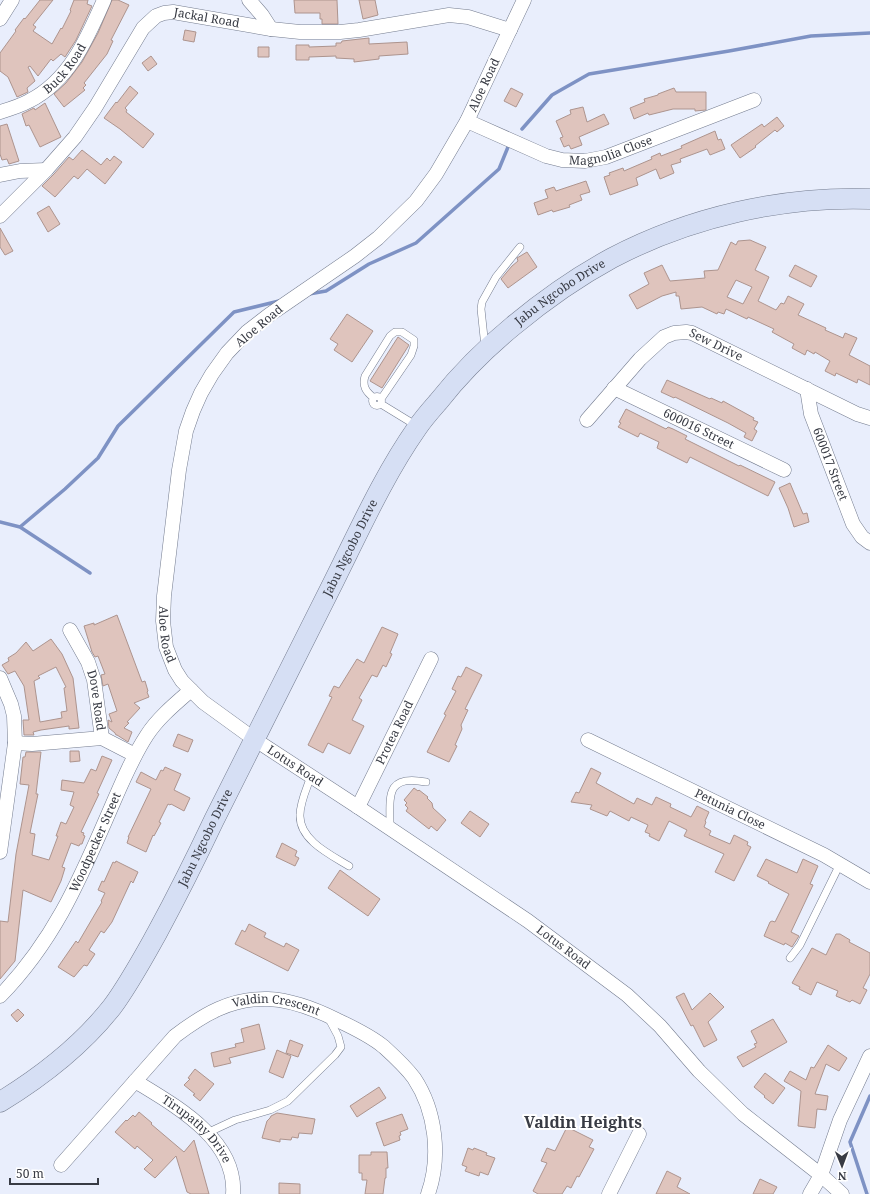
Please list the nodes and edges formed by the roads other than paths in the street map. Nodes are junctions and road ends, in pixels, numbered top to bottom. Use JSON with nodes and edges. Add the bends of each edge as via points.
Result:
{"nodes":[{"id":1,"x":12,"y":0,"type":"edge"},
{"id":2,"x":104,"y":0,"type":"edge"},
{"id":3,"x":249,"y":0,"type":"edge"},
{"id":4,"x":524,"y":0,"type":"edge"},
{"id":5,"x":0,"y":19,"type":"edge"},
{"id":6,"x":271,"y":29,"type":"junction"},
{"id":7,"x":510,"y":30,"type":"junction"},
{"id":8,"x":754,"y":100,"type":"dead end"},
{"id":9,"x":0,"y":112,"type":"edge"},
{"id":10,"x":467,"y":121,"type":"junction"},
{"id":11,"x":46,"y":170,"type":"junction"},
{"id":12,"x":0,"y":175,"type":"edge"},
{"id":13,"x":870,"y":199,"type":"edge"},
{"id":14,"x":0,"y":216,"type":"edge"},
{"id":15,"x":520,"y":247,"type":"dead end"},
{"id":16,"x":486,"y":349,"type":"junction"},
{"id":17,"x":614,"y":388,"type":"junction"},
{"id":18,"x":807,"y":389,"type":"junction"},
{"id":19,"x":379,"y":400,"type":"junction"},
{"id":20,"x":870,"y":418,"type":"edge"},
{"id":21,"x":587,"y":420,"type":"dead end"},
{"id":22,"x":418,"y":426,"type":"junction"},
{"id":23,"x":784,"y":470,"type":"dead end"},
{"id":24,"x":866,"y":540,"type":"edge"},
{"id":25,"x":70,"y":630,"type":"dead end"},
{"id":26,"x":431,"y":659,"type":"dead end"},
{"id":27,"x":0,"y":678,"type":"edge"},
{"id":28,"x":191,"y":690,"type":"junction"},
{"id":29,"x":102,"y":738,"type":"junction"},
{"id":30,"x":254,"y":739,"type":"junction"},
{"id":31,"x":588,"y":740,"type":"dead end"},
{"id":32,"x":15,"y":743,"type":"junction"},
{"id":33,"x":135,"y":756,"type":"junction"},
{"id":34,"x":311,"y":776,"type":"junction"},
{"id":35,"x":426,"y":782,"type":"dead end"},
{"id":36,"x":358,"y":807,"type":"junction"},
{"id":37,"x":390,"y":828,"type":"junction"},
{"id":38,"x":0,"y":852,"type":"edge"},
{"id":39,"x":840,"y":864,"type":"junction"},
{"id":40,"x":349,"y":866,"type":"dead end"},
{"id":41,"x":870,"y":882,"type":"edge"},
{"id":42,"x":790,"y":958,"type":"dead end"},
{"id":43,"x":0,"y":996,"type":"edge"},
{"id":44,"x":325,"y":1014,"type":"junction"},
{"id":45,"x":870,"y":1056,"type":"edge"},
{"id":46,"x":135,"y":1081,"type":"junction"},
{"id":47,"x":0,"y":1102,"type":"edge"},
{"id":48,"x":207,"y":1133,"type":"junction"},
{"id":49,"x":639,"y":1134,"type":"dead end"},
{"id":50,"x":61,"y":1165,"type":"dead end"},
{"id":51,"x":821,"y":1175,"type":"junction"},
{"id":52,"x":233,"y":1194,"type":"edge"},
{"id":53,"x":428,"y":1194,"type":"edge"},
{"id":54,"x":609,"y":1194,"type":"edge"},
{"id":55,"x":810,"y":1194,"type":"edge"},
{"id":56,"x":842,"y":1194,"type":"edge"}],
"edges":[{"from":1,"to":5,"type":"street"},
{"from":2,"to":9,"type":"street","name":"Buck Road","via":[[80,52],[52,84],[29,101]]},
{"from":3,"to":6,"type":"street"},
{"from":4,"to":7,"type":"street","name":"Aloe Road"},
{"from":6,"to":7,"type":"street","name":"Jackal Road","via":[[340,32],[449,15],[468,17]]},
{"from":6,"to":11,"type":"street","name":"Jackal Road","via":[[173,12],[156,16],[143,28],[83,125]]},
{"from":7,"to":10,"type":"street","name":"Aloe Road"},
{"from":8,"to":10,"type":"street","name":"Magnolia Close","via":[[606,157],[585,161],[546,156]]},
{"from":10,"to":28,"type":"street","name":"Aloe Road","via":[[436,174],[416,201],[394,224],[355,256],[248,332],[227,353],[201,393],[182,449],[163,621],[170,659]]},
{"from":11,"to":12,"type":"street"},
{"from":11,"to":14,"type":"street","name":"Jackal Road"},
{"from":13,"to":16,"type":"main road","name":"Jabu Ngcobo Drive","via":[[821,200],[759,208],[703,221],[670,232],[612,258],[570,284],[529,313]]},
{"from":15,"to":16,"type":"lane","via":[[496,277],[482,302]]},
{"from":16,"to":22,"type":"main road","name":"Jabu Ngcobo Drive","via":[[456,379]]},
{"from":17,"to":18,"type":"street","name":"Sew Drive","via":[[664,337],[686,332]]},
{"from":17,"to":21,"type":"street","name":"Sew Drive"},
{"from":17,"to":23,"type":"street","name":"600016 Street"},
{"from":18,"to":20,"type":"street","name":"Sew Drive"},
{"from":18,"to":24,"type":"street","name":"600017 Street","via":[[811,414],[853,524]]},
{"from":19,"to":19,"type":"lane","via":[[366,392],[365,376],[390,336],[395,332],[402,332],[414,340],[413,350]]},
{"from":19,"to":22,"type":"lane"},
{"from":22,"to":30,"type":"main road","name":"Jabu Ngcobo Drive","via":[[375,500]]},
{"from":25,"to":29,"type":"street","name":"Dove Road","via":[[88,662],[94,680]]},
{"from":26,"to":36,"type":"street","name":"Protea Road"},
{"from":27,"to":32,"type":"street","via":[[14,716]]},
{"from":28,"to":30,"type":"street","name":"Aloe Road","via":[[203,702]]},
{"from":28,"to":33,"type":"street","name":"Woodpecker Street","via":[[153,727]]},
{"from":29,"to":32,"type":"street"},
{"from":29,"to":33,"type":"street","name":"Dove Road"},
{"from":30,"to":34,"type":"street","name":"Lotus Road"},
{"from":30,"to":47,"type":"main road","name":"Jabu Ngcobo Drive","via":[[175,899],[140,964],[111,1008],[80,1042],[45,1071]]},
{"from":31,"to":39,"type":"street","name":"Petunia Close"},
{"from":32,"to":38,"type":"street"},
{"from":33,"to":43,"type":"street","name":"Woodpecker Street","via":[[83,872],[47,939],[18,978]]},
{"from":34,"to":36,"type":"street","name":"Lotus Road"},
{"from":34,"to":40,"type":"lane","via":[[301,808],[301,824],[312,840]]},
{"from":35,"to":37,"type":"lane","via":[[406,780],[396,785],[390,798]]},
{"from":36,"to":37,"type":"street","name":"Lotus Road"},
{"from":37,"to":51,"type":"street","name":"Lotus Road","via":[[528,921],[627,996],[660,1026],[699,1071],[743,1114]]},
{"from":39,"to":41,"type":"street","name":"Petunia Close"},
{"from":39,"to":42,"type":"lane","via":[[800,945]]},
{"from":44,"to":46,"type":"street","name":"Valdin Crescent","via":[[307,1007],[269,999],[222,1007],[196,1020],[175,1036]]},
{"from":44,"to":48,"type":"lane","via":[[334,1027],[341,1047],[335,1055],[288,1102],[235,1120]]},
{"from":44,"to":53,"type":"street","name":"Valdin Crescent","via":[[383,1046],[403,1064],[414,1079],[431,1117],[435,1141],[435,1166]]},
{"from":45,"to":51,"type":"street","via":[[840,1120]]},
{"from":46,"to":48,"type":"street","name":"Tirupathy Drive","via":[[179,1108]]},
{"from":46,"to":50,"type":"street","name":"Valdin Crescent"},
{"from":48,"to":52,"type":"street","name":"Tirupathy Drive","via":[[224,1156],[231,1173]]},
{"from":49,"to":54,"type":"street"},
{"from":51,"to":55,"type":"street"},
{"from":51,"to":56,"type":"street","name":"Lotus Road"}]}
